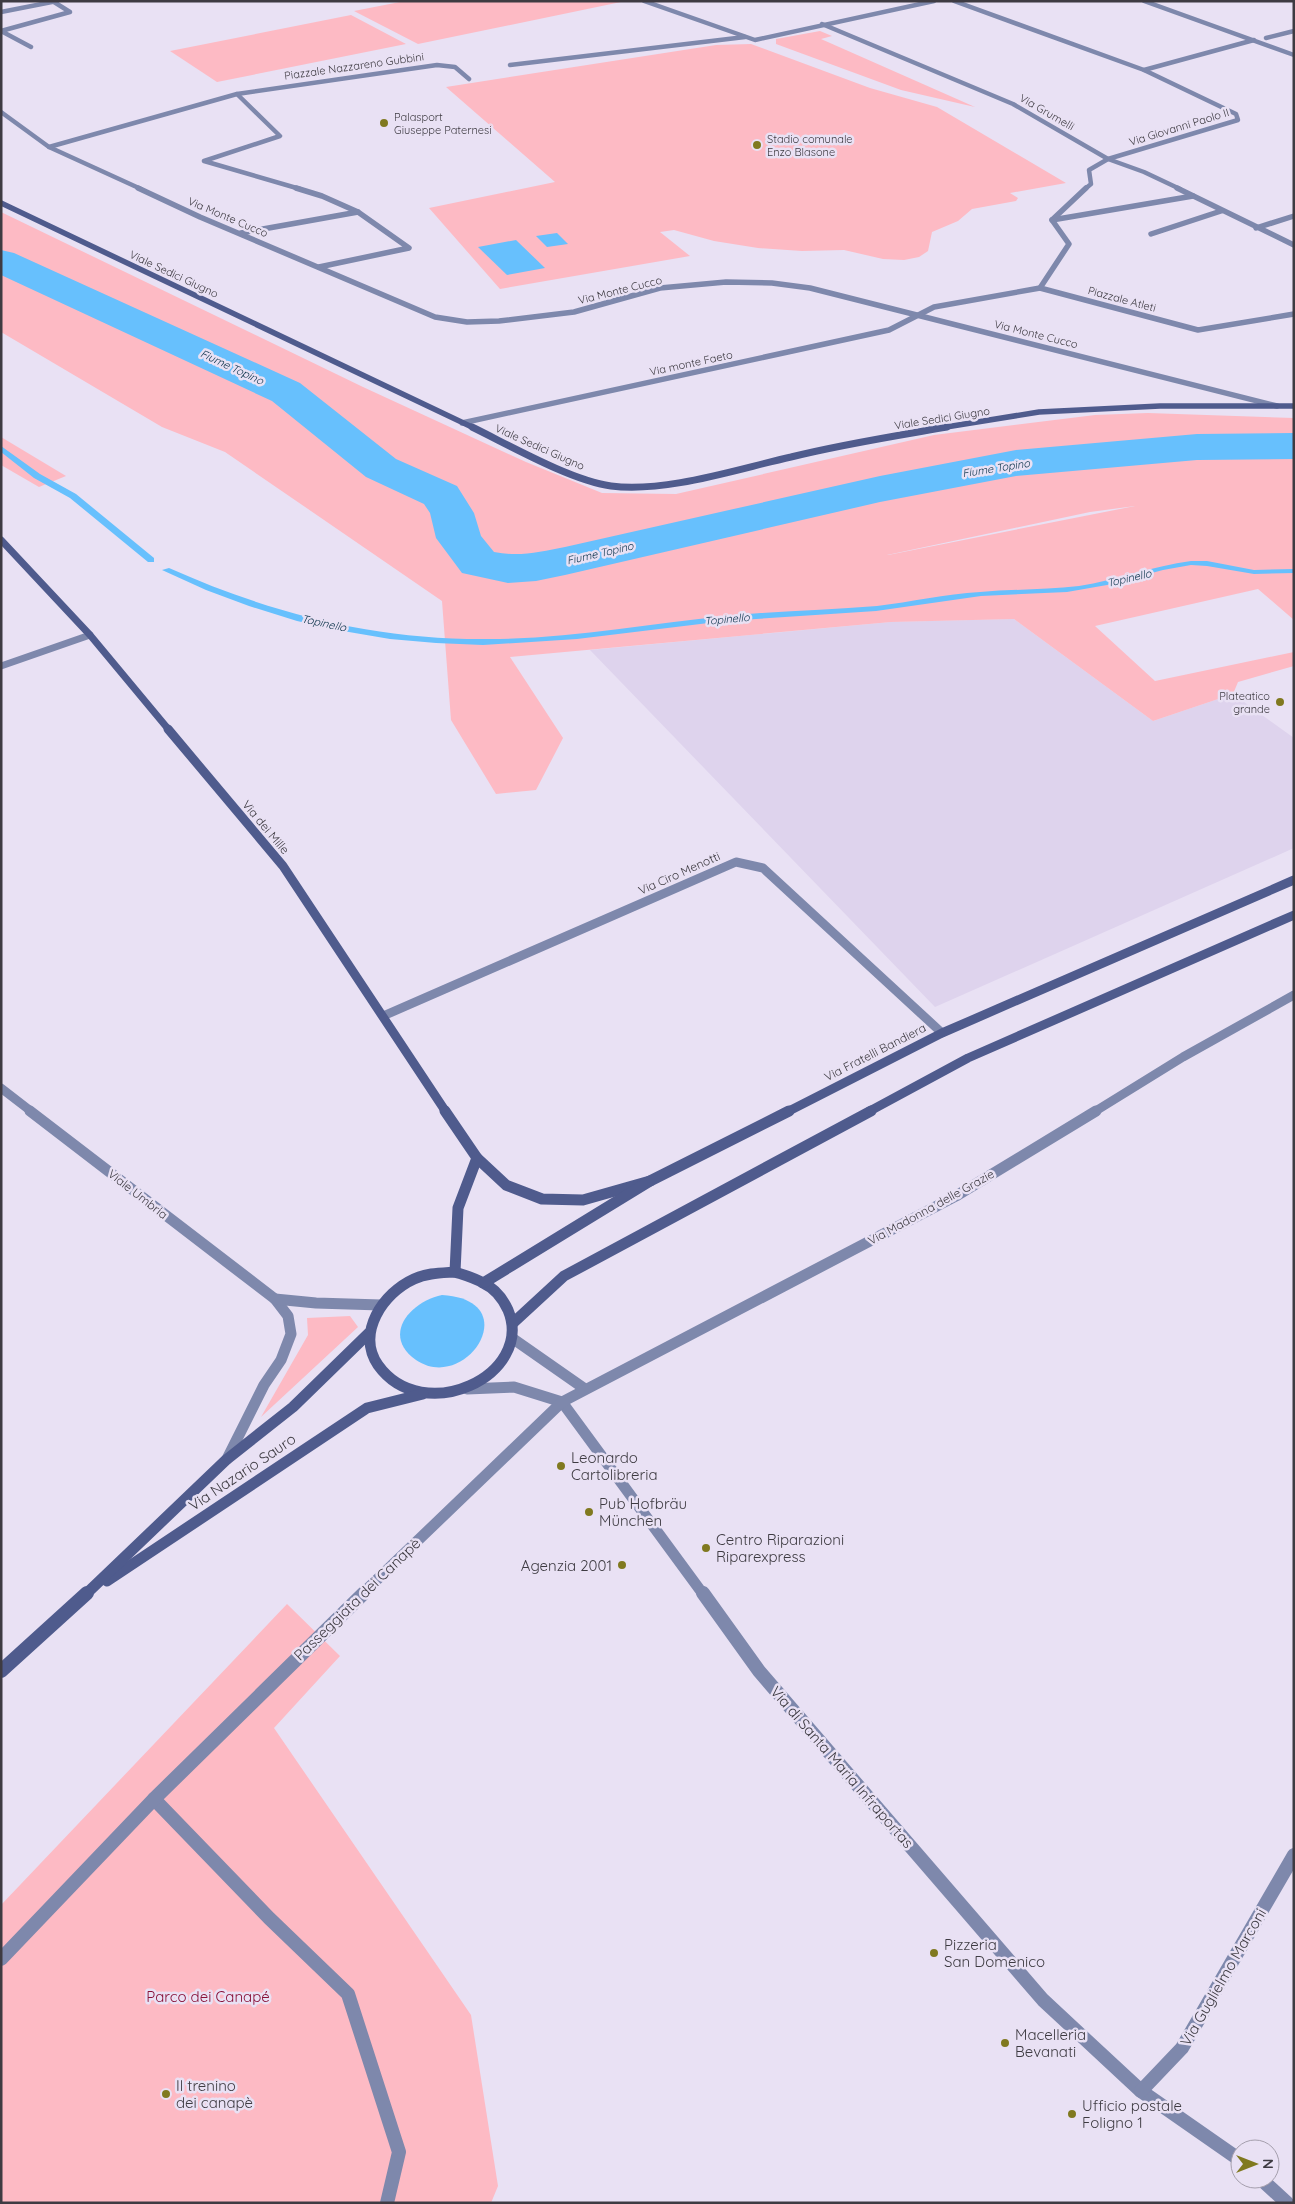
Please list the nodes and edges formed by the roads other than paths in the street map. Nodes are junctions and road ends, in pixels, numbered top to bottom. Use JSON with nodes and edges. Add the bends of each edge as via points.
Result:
{"nodes":[{"id":1,"x":56,"y":1,"type":"edge"},
{"id":2,"x":644,"y":1,"type":"edge"},
{"id":3,"x":932,"y":1,"type":"edge"},
{"id":4,"x":954,"y":1,"type":"edge"},
{"id":5,"x":1144,"y":1,"type":"edge"},
{"id":6,"x":1,"y":12,"type":"edge"},
{"id":7,"x":822,"y":24,"type":"junction"},
{"id":8,"x":1294,"y":31,"type":"edge"},
{"id":9,"x":745,"y":37,"type":"junction"},
{"id":10,"x":1266,"y":38,"type":"dead end"},
{"id":11,"x":1254,"y":40,"type":"junction"},
{"id":12,"x":31,"y":47,"type":"dead end"},
{"id":13,"x":1294,"y":55,"type":"edge"},
{"id":14,"x":510,"y":65,"type":"dead end"},
{"id":15,"x":1144,"y":70,"type":"junction"},
{"id":16,"x":469,"y":79,"type":"dead end"},
{"id":17,"x":237,"y":94,"type":"junction"},
{"id":18,"x":1,"y":112,"type":"edge"},
{"id":19,"x":50,"y":148,"type":"junction"},
{"id":20,"x":1108,"y":159,"type":"junction"},
{"id":21,"x":1193,"y":196,"type":"junction"},
{"id":22,"x":1,"y":203,"type":"edge"},
{"id":23,"x":1221,"y":211,"type":"junction"},
{"id":24,"x":358,"y":212,"type":"junction"},
{"id":25,"x":1294,"y":216,"type":"edge"},
{"id":26,"x":1052,"y":220,"type":"junction"},
{"id":27,"x":1256,"y":228,"type":"junction"},
{"id":28,"x":240,"y":234,"type":"junction"},
{"id":29,"x":1151,"y":234,"type":"dead end"},
{"id":30,"x":1294,"y":245,"type":"edge"},
{"id":31,"x":318,"y":267,"type":"junction"},
{"id":32,"x":1040,"y":288,"type":"junction"},
{"id":33,"x":1294,"y":314,"type":"edge"},
{"id":34,"x":921,"y":316,"type":"junction"},
{"id":35,"x":1277,"y":406,"type":"junction"},
{"id":36,"x":1294,"y":406,"type":"edge"},
{"id":37,"x":462,"y":422,"type":"junction"},
{"id":38,"x":1,"y":540,"type":"edge"},
{"id":39,"x":90,"y":635,"type":"junction"},
{"id":40,"x":1,"y":666,"type":"edge"},
{"id":41,"x":1294,"y":880,"type":"edge"},
{"id":42,"x":1294,"y":915,"type":"edge"},
{"id":43,"x":1294,"y":995,"type":"edge"},
{"id":44,"x":383,"y":1016,"type":"junction"},
{"id":45,"x":942,"y":1033,"type":"junction"},
{"id":46,"x":1,"y":1088,"type":"edge"},
{"id":47,"x":477,"y":1158,"type":"junction"},
{"id":48,"x":650,"y":1181,"type":"junction"},
{"id":49,"x":455,"y":1272,"type":"junction"},
{"id":50,"x":485,"y":1282,"type":"junction"},
{"id":51,"x":275,"y":1300,"type":"junction"},
{"id":52,"x":381,"y":1304,"type":"junction"},
{"id":53,"x":513,"y":1323,"type":"junction"},
{"id":54,"x":369,"y":1333,"type":"junction"},
{"id":55,"x":512,"y":1338,"type":"junction"},
{"id":56,"x":467,"y":1388,"type":"junction"},
{"id":57,"x":585,"y":1389,"type":"junction"},
{"id":58,"x":424,"y":1394,"type":"junction"},
{"id":59,"x":562,"y":1402,"type":"junction"},
{"id":60,"x":226,"y":1460,"type":"junction"},
{"id":61,"x":85,"y":1595,"type":"junction"},
{"id":62,"x":1,"y":1671,"type":"edge"},
{"id":63,"x":154,"y":1799,"type":"junction"},
{"id":64,"x":1294,"y":1855,"type":"edge"},
{"id":65,"x":1,"y":1960,"type":"edge"},
{"id":66,"x":1142,"y":2092,"type":"junction"},
{"id":67,"x":1230,"y":2153,"type":"edge"},
{"id":68,"x":1272,"y":2189,"type":"edge"},
{"id":69,"x":386,"y":2203,"type":"edge"},
{"id":70,"x":1287,"y":2203,"type":"edge"}],
"edges":[{"from":1,"to":6,"type":"street"},
{"from":1,"to":12,"type":"street","via":[[70,12],[1,31]]},
{"from":2,"to":9,"type":"street"},
{"from":3,"to":7,"type":"street"},
{"from":4,"to":15,"type":"street","name":"Via Giovanni Paolo II"},
{"from":5,"to":11,"type":"street"},
{"from":7,"to":9,"type":"street","via":[[754,40]]},
{"from":7,"to":20,"type":"street","name":"Via Grumelli","via":[[1014,104]]},
{"from":8,"to":10,"type":"street"},
{"from":9,"to":14,"type":"street"},
{"from":11,"to":13,"type":"street"},
{"from":11,"to":15,"type":"street"},
{"from":15,"to":20,"type":"street","name":"Via Giovanni Paolo II","via":[[1236,114],[1238,120]]},
{"from":16,"to":17,"type":"street","name":"Piazzale Nazzareno Gubbini","via":[[454,67],[437,65]]},
{"from":17,"to":19,"type":"street","name":"Piazzale Nazzareno Gubbini"},
{"from":17,"to":24,"type":"street","via":[[280,136],[204,161],[322,196]]},
{"from":18,"to":19,"type":"street","name":"Via Monte Cucco"},
{"from":19,"to":28,"type":"street","name":"Via Monte Cucco"},
{"from":20,"to":21,"type":"street","name":"Via Grumelli"},
{"from":20,"to":26,"type":"street","via":[[1089,170],[1091,184]]},
{"from":21,"to":23,"type":"street","name":"Via Grumelli"},
{"from":21,"to":26,"type":"street"},
{"from":22,"to":37,"type":"main road","name":"Viale Sedici Giugno"},
{"from":23,"to":27,"type":"street","name":"Via Grumelli"},
{"from":23,"to":29,"type":"street"},
{"from":24,"to":28,"type":"street"},
{"from":24,"to":31,"type":"street","via":[[409,248]]},
{"from":25,"to":27,"type":"street"},
{"from":26,"to":32,"type":"street","via":[[1069,244]]},
{"from":27,"to":30,"type":"street","name":"Via Grumelli"},
{"from":28,"to":31,"type":"street","name":"Via Monte Cucco"},
{"from":31,"to":34,"type":"street","name":"Via Monte Cucco","via":[[435,317],[467,322],[574,312],[660,288],[726,282],[810,288]]},
{"from":32,"to":33,"type":"street","name":"Piazzale Atleti","via":[[1198,330]]},
{"from":32,"to":34,"type":"street","name":"Piazzale Atleti","via":[[934,307]]},
{"from":34,"to":35,"type":"street","name":"Via Monte Cucco"},
{"from":34,"to":37,"type":"street","name":"Via monte Faeto","via":[[889,330]]},
{"from":35,"to":36,"type":"main road","name":"Viale Sedici Giugno"},
{"from":35,"to":37,"type":"main road","name":"Viale Sedici Giugno","via":[[1160,406],[1039,412],[849,444],[648,487],[611,486],[575,476]]},
{"from":38,"to":39,"type":"main road","name":"Via dei Mille"},
{"from":39,"to":40,"type":"street"},
{"from":39,"to":44,"type":"main road","name":"Via dei Mille","via":[[283,866]]},
{"from":41,"to":45,"type":"main road","name":"Via Fratelli Bandiera"},
{"from":42,"to":53,"type":"main road","via":[[968,1058],[564,1276]]},
{"from":43,"to":57,"type":"street","name":"Via Madonna delle Grazie","via":[[1184,1056],[956,1196]]},
{"from":44,"to":45,"type":"street","name":"Via Ciro Menotti","via":[[736,862],[763,868]]},
{"from":44,"to":47,"type":"main road","name":"Via dei Mille"},
{"from":45,"to":48,"type":"main road","name":"Via Fratelli Bandiera"},
{"from":46,"to":51,"type":"street","name":"Viale Umbria"},
{"from":47,"to":48,"type":"main road","name":"Via dei Mille","via":[[506,1185],[542,1199],[583,1200]]},
{"from":47,"to":49,"type":"main road","via":[[458,1208]]},
{"from":48,"to":50,"type":"main road","name":"Via Fratelli Bandiera"},
{"from":49,"to":50,"type":"main road"},
{"from":49,"to":52,"type":"main road","via":[[434,1273],[414,1279],[395,1290]]},
{"from":50,"to":53,"type":"main road","via":[[499,1292]]},
{"from":51,"to":52,"type":"street"},
{"from":51,"to":60,"type":"street","name":"Viale Umbria","via":[[288,1316],[291,1334],[281,1360],[264,1385]]},
{"from":52,"to":54,"type":"main road"},
{"from":53,"to":55,"type":"main road"},
{"from":54,"to":58,"type":"main road","via":[[370,1350],[377,1366],[397,1384]]},
{"from":54,"to":60,"type":"main road","name":"Via Nazario Sauro","via":[[293,1407]]},
{"from":55,"to":56,"type":"main road","via":[[504,1359],[488,1376]]},
{"from":55,"to":57,"type":"street"},
{"from":56,"to":58,"type":"main road","via":[[446,1394]]},
{"from":56,"to":59,"type":"street","via":[[514,1387]]},
{"from":57,"to":59,"type":"street","name":"Via Madonna delle Grazie"},
{"from":58,"to":61,"type":"main road","name":"Via Nazario Sauro","via":[[367,1408]]},
{"from":59,"to":63,"type":"street","name":"Passeggiata dei Canapè"},
{"from":59,"to":66,"type":"street","name":"Via di Santa Maria Infraportas","via":[[759,1671],[1043,2000]]},
{"from":60,"to":61,"type":"main road","name":"Via Nazario Sauro"},
{"from":61,"to":62,"type":"main road","name":"Via Nazario Sauro"},
{"from":63,"to":65,"type":"street","name":"Passeggiata dei Canapè"},
{"from":63,"to":69,"type":"street","via":[[348,1994],[399,2152]]},
{"from":64,"to":66,"type":"street","name":"Via Guglielmo Marconi","via":[[1182,2048]]},
{"from":66,"to":67,"type":"street","name":"Via di Santa Maria Infraportas"},
{"from":68,"to":70,"type":"street"}]}
